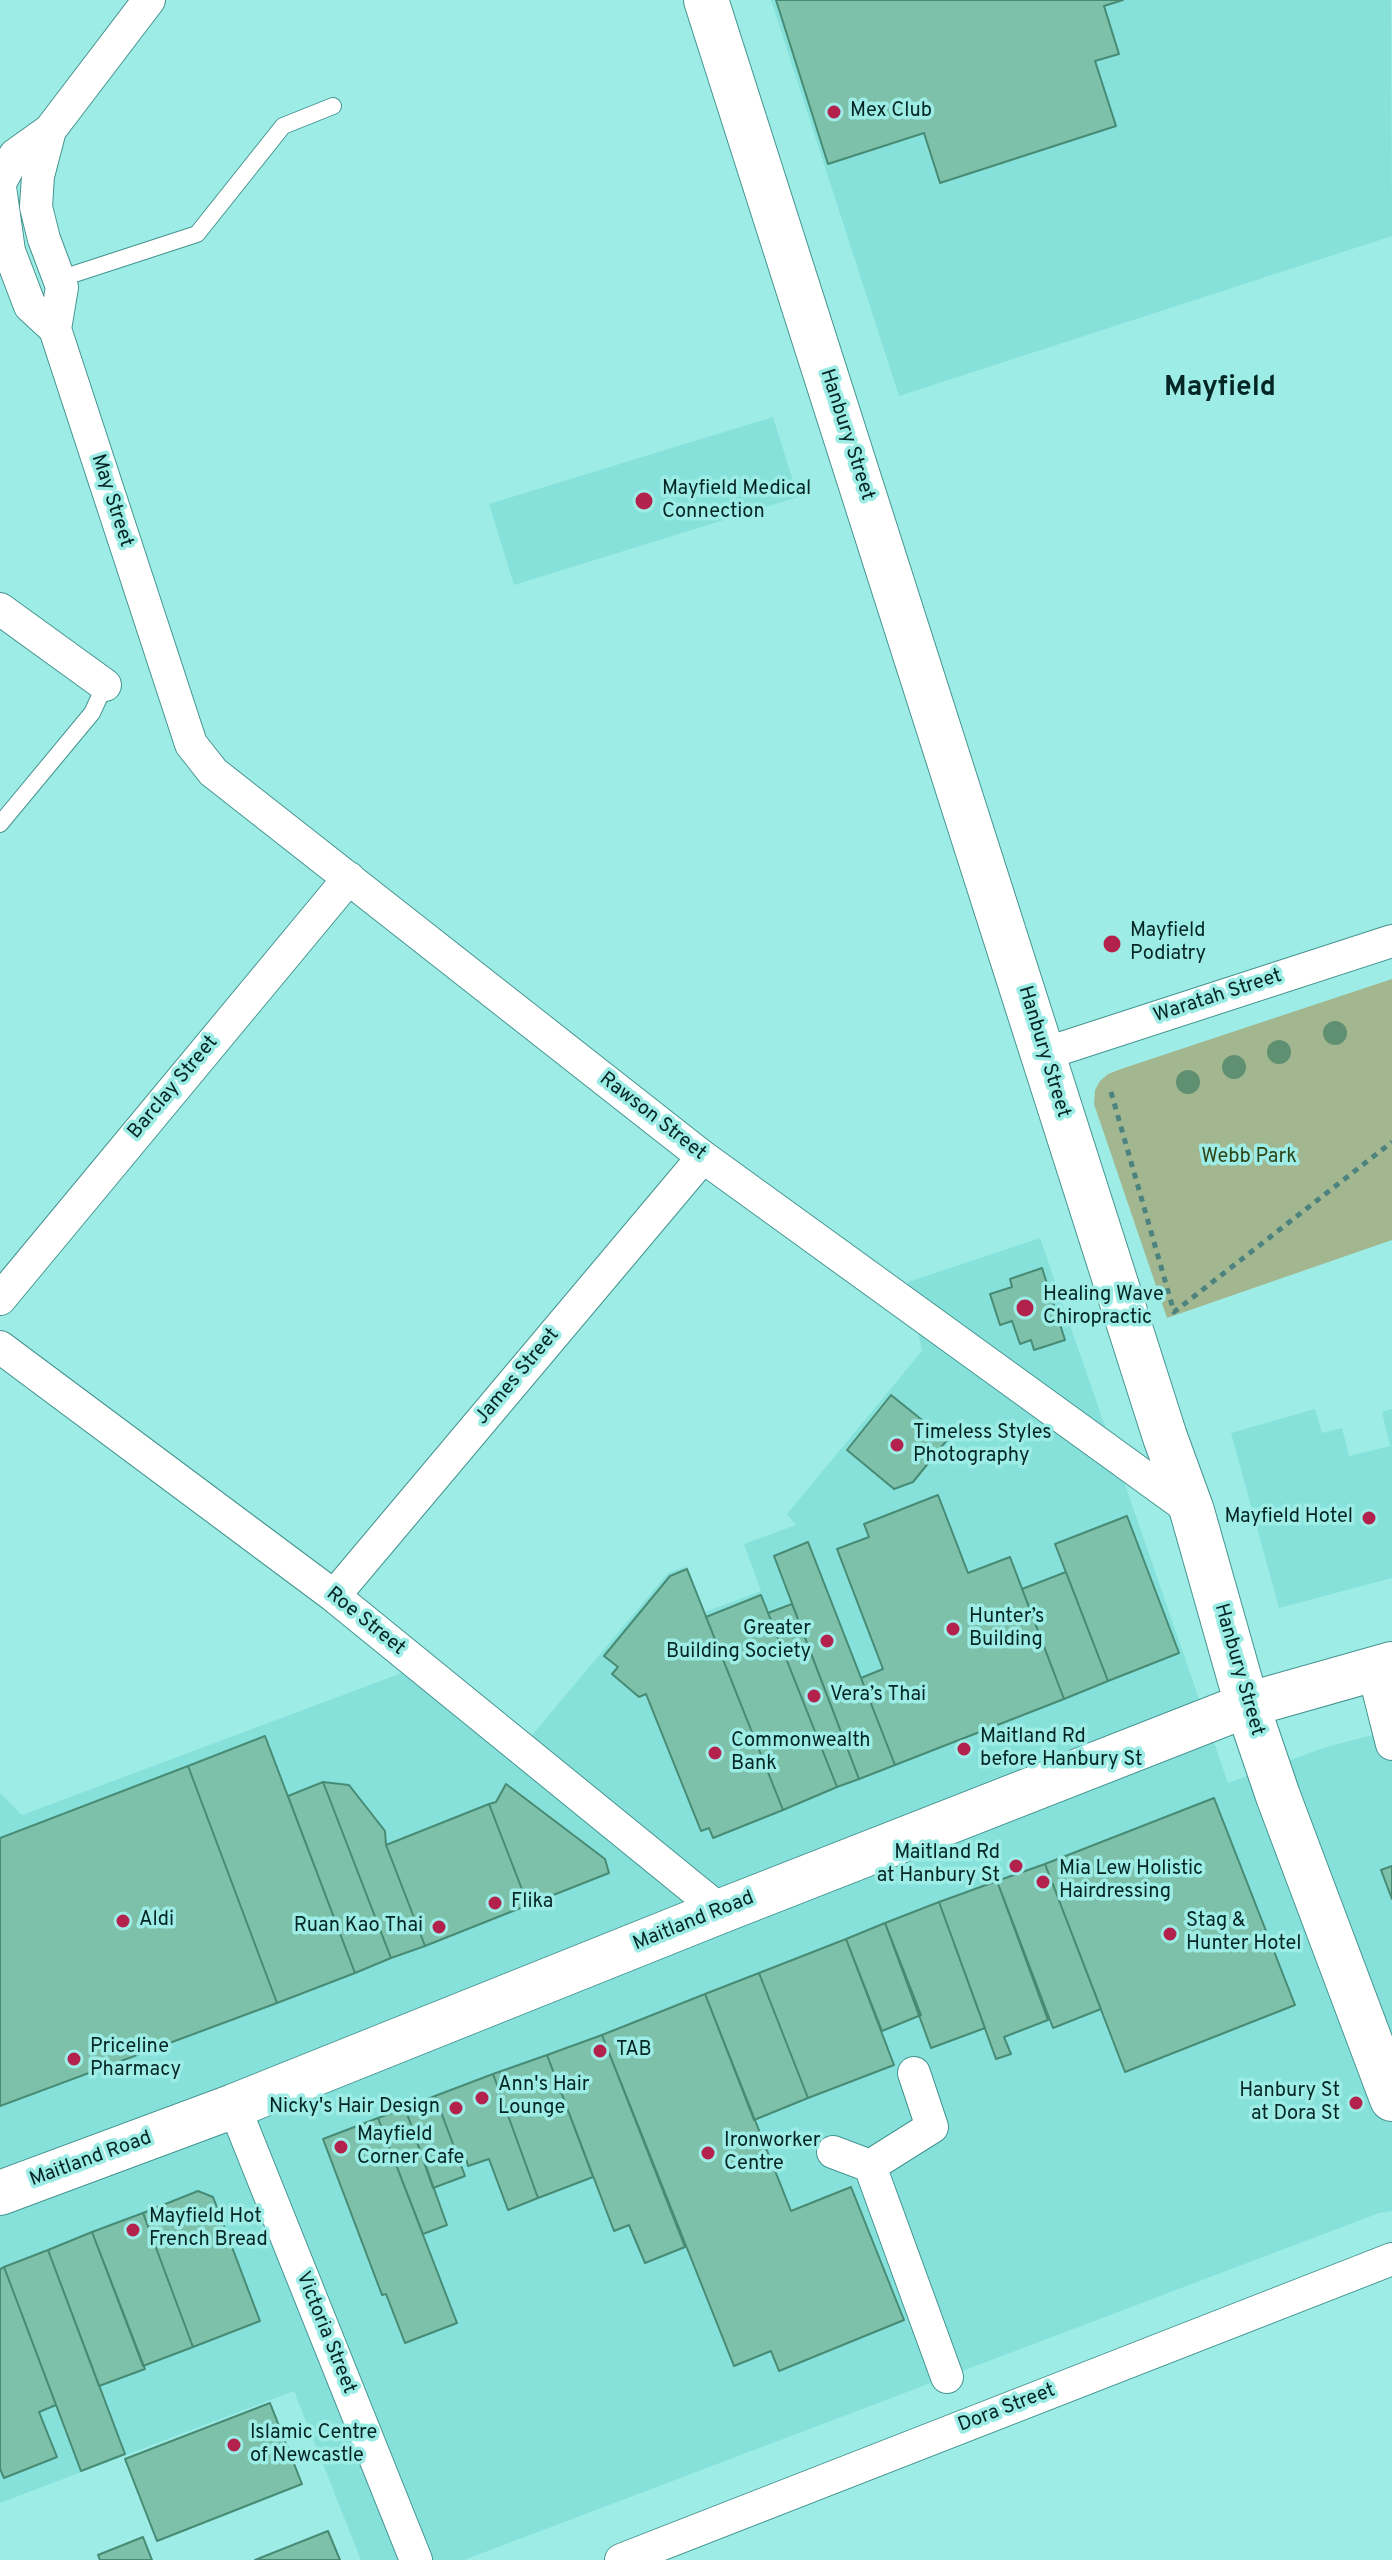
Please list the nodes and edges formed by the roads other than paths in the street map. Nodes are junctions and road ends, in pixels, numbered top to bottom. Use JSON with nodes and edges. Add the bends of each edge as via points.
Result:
{"nodes":[{"id":1,"x":149,"y":0,"type":"edge"},
{"id":2,"x":706,"y":0,"type":"edge"},
{"id":3,"x":333,"y":106,"type":"dead end"},
{"id":4,"x":50,"y":130,"type":"junction"},
{"id":5,"x":0,"y":185,"type":"edge"},
{"id":6,"x":44,"y":239,"type":"junction"},
{"id":7,"x":5,"y":253,"type":"edge"},
{"id":8,"x":59,"y":279,"type":"junction"},
{"id":9,"x":55,"y":329,"type":"junction"},
{"id":10,"x":0,"y":609,"type":"edge"},
{"id":11,"x":166,"y":673,"type":"joint"},
{"id":12,"x":105,"y":685,"type":"joint"},
{"id":13,"x":0,"y":824,"type":"edge"},
{"id":14,"x":349,"y":878,"type":"junction"},
{"id":15,"x":1392,"y":941,"type":"edge"},
{"id":16,"x":1044,"y":1054,"type":"junction"},
{"id":17,"x":703,"y":1157,"type":"junction"},
{"id":18,"x":0,"y":1299,"type":"edge"},
{"id":19,"x":0,"y":1347,"type":"edge"},
{"id":20,"x":1192,"y":1511,"type":"junction"},
{"id":21,"x":334,"y":1596,"type":"junction"},
{"id":22,"x":1382,"y":1667,"type":"edge"},
{"id":23,"x":1247,"y":1705,"type":"junction"},
{"id":24,"x":1392,"y":1744,"type":"edge"},
{"id":25,"x":721,"y":1911,"type":"junction"},
{"id":26,"x":914,"y":2073,"type":"dead end"},
{"id":27,"x":1392,"y":2099,"type":"edge"},
{"id":28,"x":234,"y":2106,"type":"junction"},
{"id":29,"x":833,"y":2152,"type":"dead end"},
{"id":30,"x":870,"y":2166,"type":"junction"},
{"id":31,"x":0,"y":2193,"type":"edge"},
{"id":32,"x":1392,"y":2259,"type":"edge"},
{"id":33,"x":947,"y":2377,"type":"dead end"},
{"id":34,"x":416,"y":2560,"type":"edge"},
{"id":35,"x":621,"y":2560,"type":"edge"}],
"edges":[{"from":1,"to":4,"type":"street"},
{"from":2,"to":16,"type":"main road","name":"Hanbury Street"},
{"from":3,"to":8,"type":"lane","via":[[283,126],[197,234]]},
{"from":4,"to":5,"type":"street","via":[[15,155]]},
{"from":4,"to":6,"type":"street","name":"May Street","via":[[36,207]]},
{"from":5,"to":7,"type":"street","name":"May Street"},
{"from":6,"to":7,"type":"street"},
{"from":6,"to":8,"type":"street","name":"May Street"},
{"from":7,"to":9,"type":"street","name":"May Street","via":[[30,306]]},
{"from":8,"to":9,"type":"street","name":"May Street"},
{"from":9,"to":11,"type":"street","name":"May Street"},
{"from":10,"to":12,"type":"street"},
{"from":11,"to":14,"type":"street","name":"Rawson Street","via":[[191,744],[213,772]]},
{"from":12,"to":13,"type":"lane","via":[[92,713]]},
{"from":14,"to":17,"type":"street","name":"Rawson Street"},
{"from":14,"to":18,"type":"street","name":"Barclay Street"},
{"from":15,"to":16,"type":"street","name":"Waratah Street"},
{"from":16,"to":20,"type":"main road","name":"Hanbury Street"},
{"from":17,"to":20,"type":"street","name":"Rawson Street"},
{"from":17,"to":21,"type":"street","name":"James Street"},
{"from":19,"to":21,"type":"street","name":"Roe Street"},
{"from":20,"to":23,"type":"main road","name":"Hanbury Street"},
{"from":21,"to":25,"type":"street","name":"Roe Street"},
{"from":22,"to":23,"type":"main road","name":"Maitland Road"},
{"from":22,"to":24,"type":"street"},
{"from":23,"to":25,"type":"main road","name":"Maitland Road"},
{"from":23,"to":27,"type":"main road","name":"Hanbury Street"},
{"from":25,"to":28,"type":"main road","name":"Maitland Road"},
{"from":26,"to":30,"type":"street","via":[[932,2127]]},
{"from":28,"to":31,"type":"main road","name":"Maitland Road"},
{"from":28,"to":34,"type":"street","name":"Victoria Street"},
{"from":29,"to":30,"type":"street"},
{"from":30,"to":33,"type":"street"},
{"from":32,"to":35,"type":"street","name":"Dora Street"}]}
